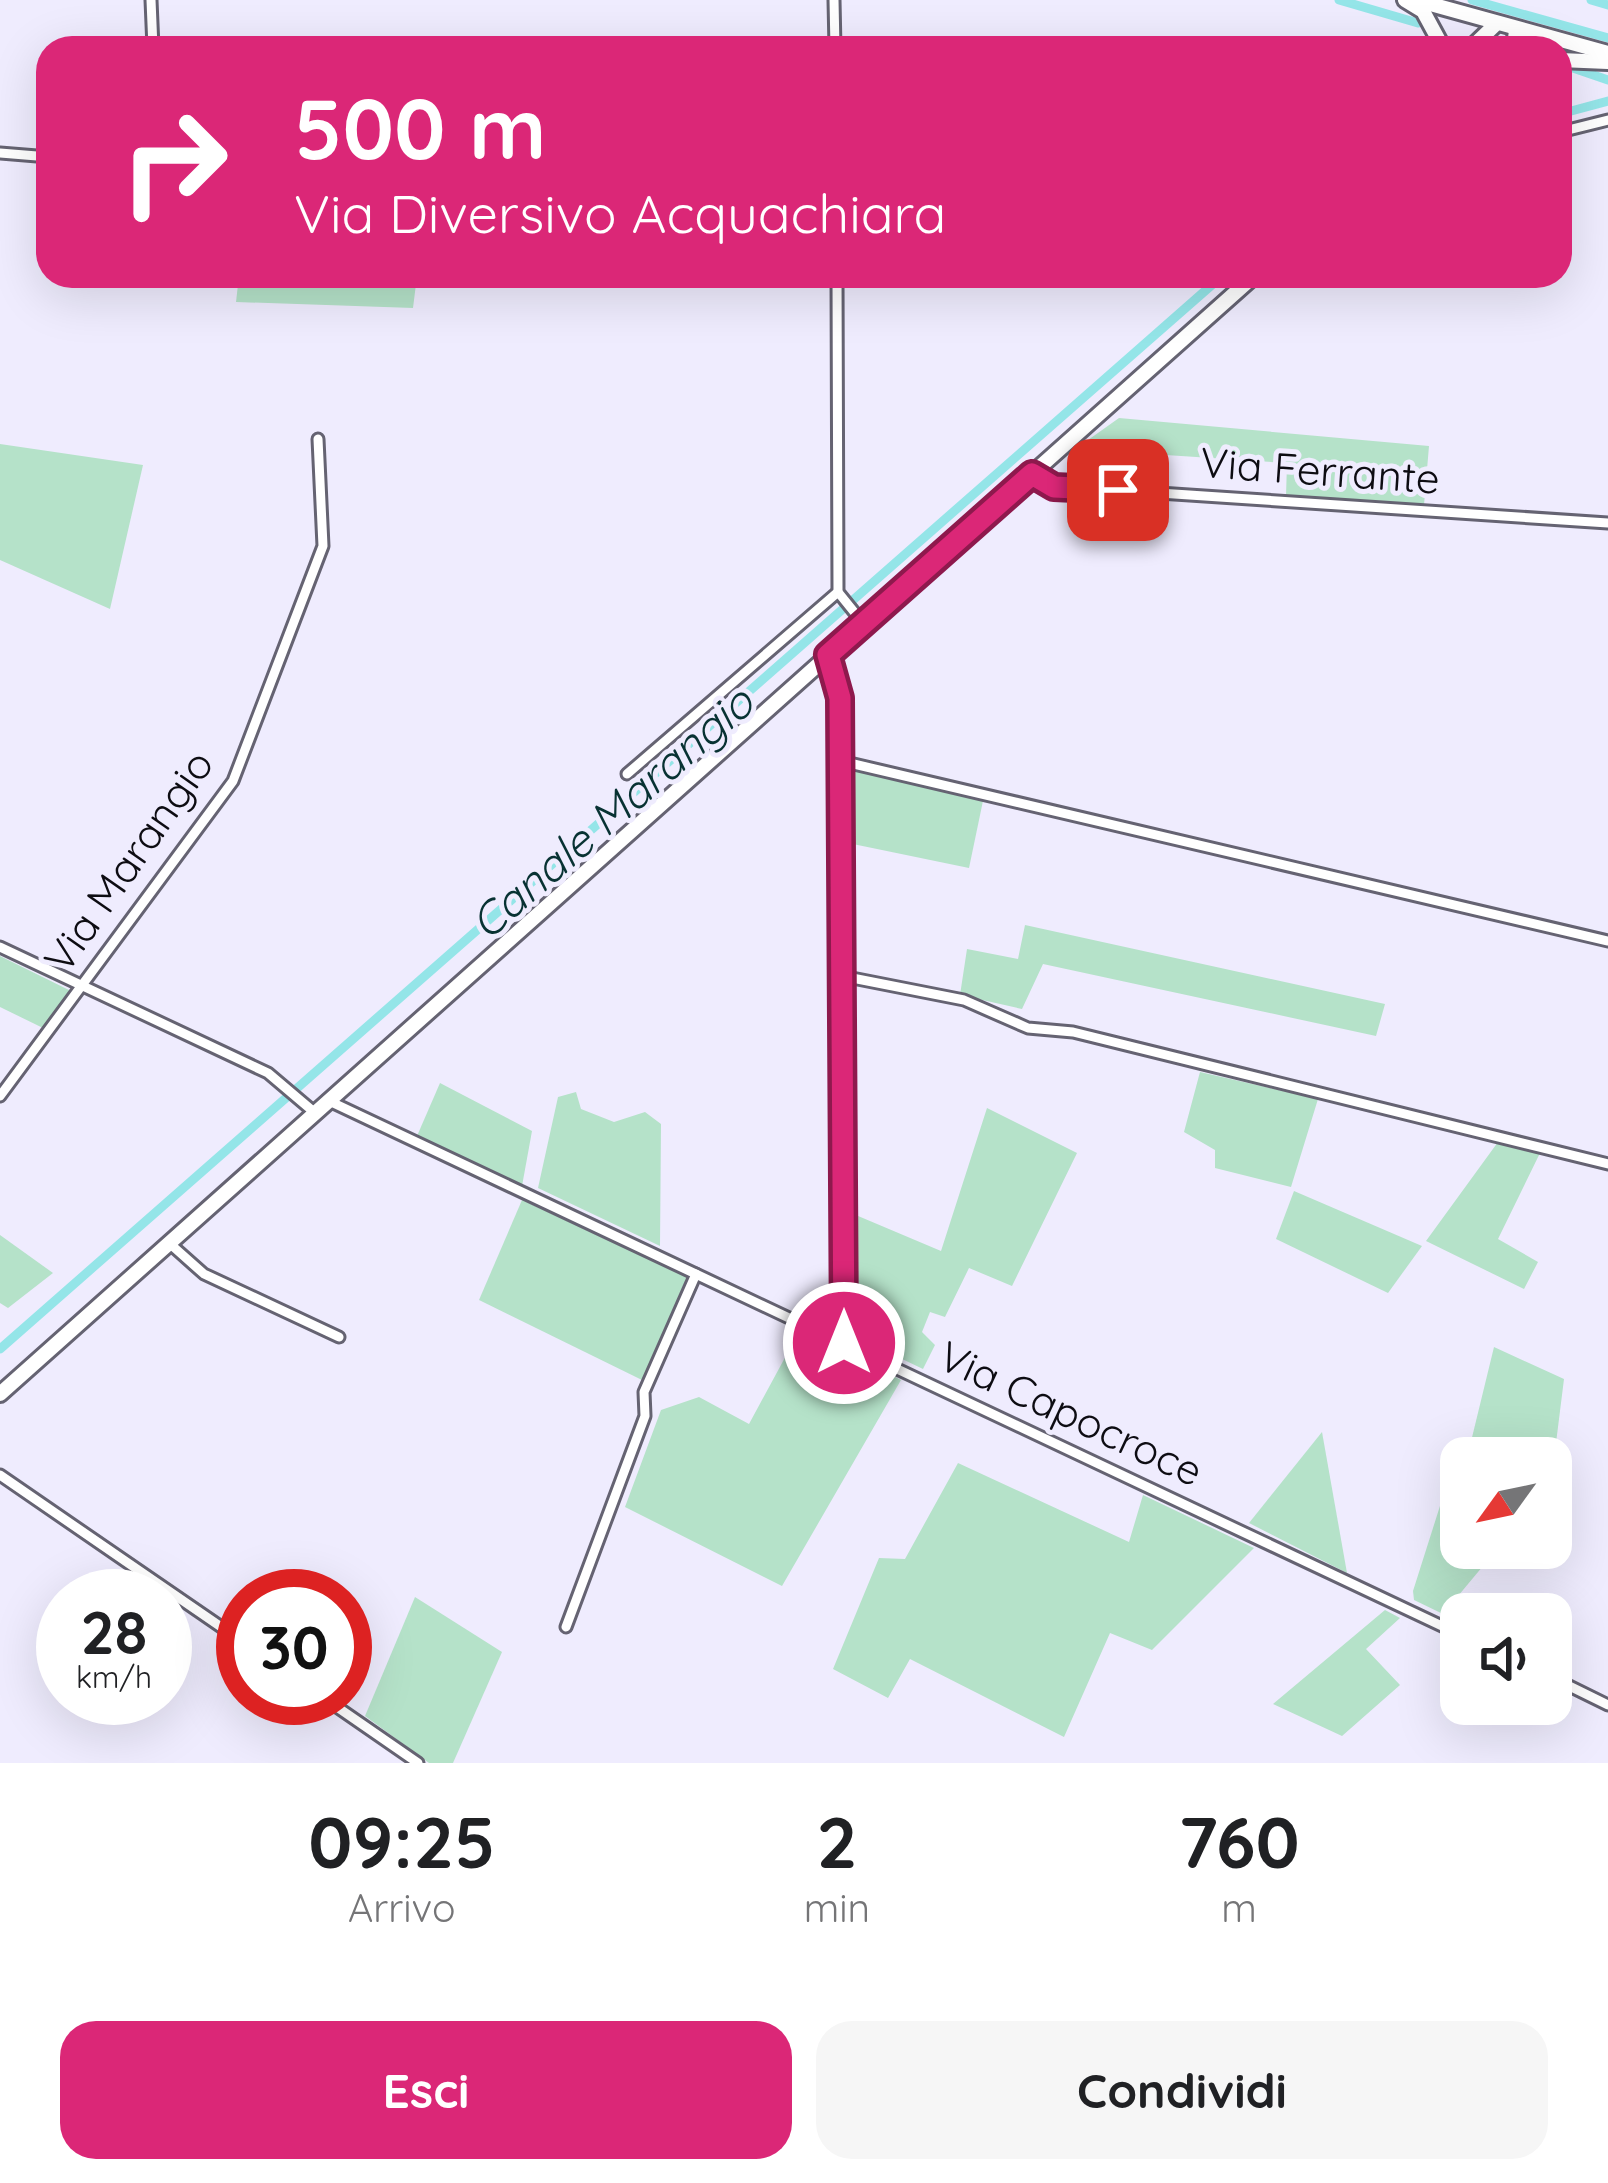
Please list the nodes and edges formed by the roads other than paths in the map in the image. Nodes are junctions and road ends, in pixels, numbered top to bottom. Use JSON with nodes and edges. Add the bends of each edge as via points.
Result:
{"nodes":[{"id":1,"x":151,"y":0,"type":"edge"},
{"id":2,"x":835,"y":0,"type":"edge"},
{"id":3,"x":1406,"y":0,"type":"edge"},
{"id":4,"x":1416,"y":0,"type":"edge"},
{"id":5,"x":1496,"y":24,"type":"junction"},
{"id":6,"x":1516,"y":30,"type":"junction"},
{"id":7,"x":152,"y":36,"type":"edge"},
{"id":8,"x":835,"y":36,"type":"edge"},
{"id":9,"x":1437,"y":36,"type":"edge"},
{"id":10,"x":1484,"y":36,"type":"edge"},
{"id":11,"x":1515,"y":36,"type":"edge"},
{"id":12,"x":1536,"y":36,"type":"edge"},
{"id":13,"x":1572,"y":46,"type":"edge"},
{"id":14,"x":1608,"y":57,"type":"edge"},
{"id":15,"x":1572,"y":59,"type":"edge"},
{"id":16,"x":1608,"y":120,"type":"edge"},
{"id":17,"x":1572,"y":129,"type":"edge"},
{"id":18,"x":0,"y":153,"type":"edge"},
{"id":19,"x":36,"y":156,"type":"edge"},
{"id":20,"x":837,"y":288,"type":"edge"},
{"id":21,"x":1241,"y":288,"type":"edge"},
{"id":22,"x":318,"y":440,"type":"dead end"},
{"id":23,"x":1032,"y":474,"type":"junction"},
{"id":24,"x":1608,"y":523,"type":"edge"},
{"id":25,"x":839,"y":595,"type":"junction"},
{"id":26,"x":859,"y":619,"type":"junction"},
{"id":27,"x":828,"y":655,"type":"junction"},
{"id":28,"x":841,"y":760,"type":"junction"},
{"id":29,"x":627,"y":774,"type":"dead end"},
{"id":30,"x":1608,"y":940,"type":"edge"},
{"id":31,"x":0,"y":947,"type":"edge"},
{"id":32,"x":842,"y":976,"type":"junction"},
{"id":33,"x":83,"y":986,"type":"junction"},
{"id":34,"x":0,"y":1096,"type":"edge"},
{"id":35,"x":327,"y":1100,"type":"junction"},
{"id":36,"x":310,"y":1108,"type":"junction"},
{"id":37,"x":1608,"y":1164,"type":"edge"},
{"id":38,"x":168,"y":1242,"type":"junction"},
{"id":39,"x":696,"y":1274,"type":"junction"},
{"id":40,"x":339,"y":1337,"type":"dead end"},
{"id":41,"x":844,"y":1343,"type":"junction"},
{"id":42,"x":0,"y":1394,"type":"edge"},
{"id":43,"x":0,"y":1474,"type":"edge"},
{"id":44,"x":216,"y":1623,"type":"edge"},
{"id":45,"x":1440,"y":1625,"type":"edge"},
{"id":46,"x":566,"y":1627,"type":"dead end"},
{"id":47,"x":1572,"y":1688,"type":"edge"},
{"id":48,"x":1608,"y":1705,"type":"edge"},
{"id":49,"x":362,"y":1725,"type":"edge"},
{"id":50,"x":418,"y":1763,"type":"edge"}],
"edges":[{"from":1,"to":7,"type":"street"},
{"from":2,"to":8,"type":"street"},
{"from":3,"to":9,"type":"main road"},
{"from":4,"to":5,"type":"main road"},
{"from":5,"to":6,"type":"main road"},
{"from":5,"to":10,"type":"main road"},
{"from":6,"to":11,"type":"main road"},
{"from":6,"to":12,"type":"main road"},
{"from":13,"to":14,"type":"main road"},
{"from":14,"to":15,"type":"main road"},
{"from":16,"to":17,"type":"street"},
{"from":18,"to":19,"type":"street"},
{"from":20,"to":25,"type":"street"},
{"from":21,"to":23,"type":"main road"},
{"from":22,"to":33,"type":"street","name":"Via Marangio","via":[[323,547],[238,769]]},
{"from":23,"to":24,"type":"street","name":"Via Ferrante","via":[[1054,487]]},
{"from":23,"to":26,"type":"main road"},
{"from":25,"to":26,"type":"street"},
{"from":25,"to":29,"type":"street"},
{"from":26,"to":27,"type":"main road"},
{"from":27,"to":28,"type":"street","via":[[840,698]]},
{"from":27,"to":35,"type":"main road"},
{"from":28,"to":30,"type":"street"},
{"from":28,"to":32,"type":"street"},
{"from":31,"to":33,"type":"street"},
{"from":32,"to":37,"type":"street","via":[[964,1000],[1028,1028],[1073,1032]]},
{"from":32,"to":41,"type":"street"},
{"from":33,"to":34,"type":"street","name":"Via Marangio"},
{"from":33,"to":36,"type":"street","via":[[286,1082]]},
{"from":35,"to":36,"type":"main road"},
{"from":35,"to":39,"type":"street","name":"Via Capocroce"},
{"from":36,"to":38,"type":"main road"},
{"from":38,"to":40,"type":"street","via":[[204,1274]]},
{"from":38,"to":42,"type":"main road"},
{"from":39,"to":41,"type":"street","name":"Via Capocroce"},
{"from":39,"to":46,"type":"street","via":[[644,1392],[645,1416]]},
{"from":41,"to":45,"type":"street","name":"Via Capocroce"},
{"from":43,"to":44,"type":"street"},
{"from":47,"to":48,"type":"street"},
{"from":49,"to":50,"type":"street"}]}
